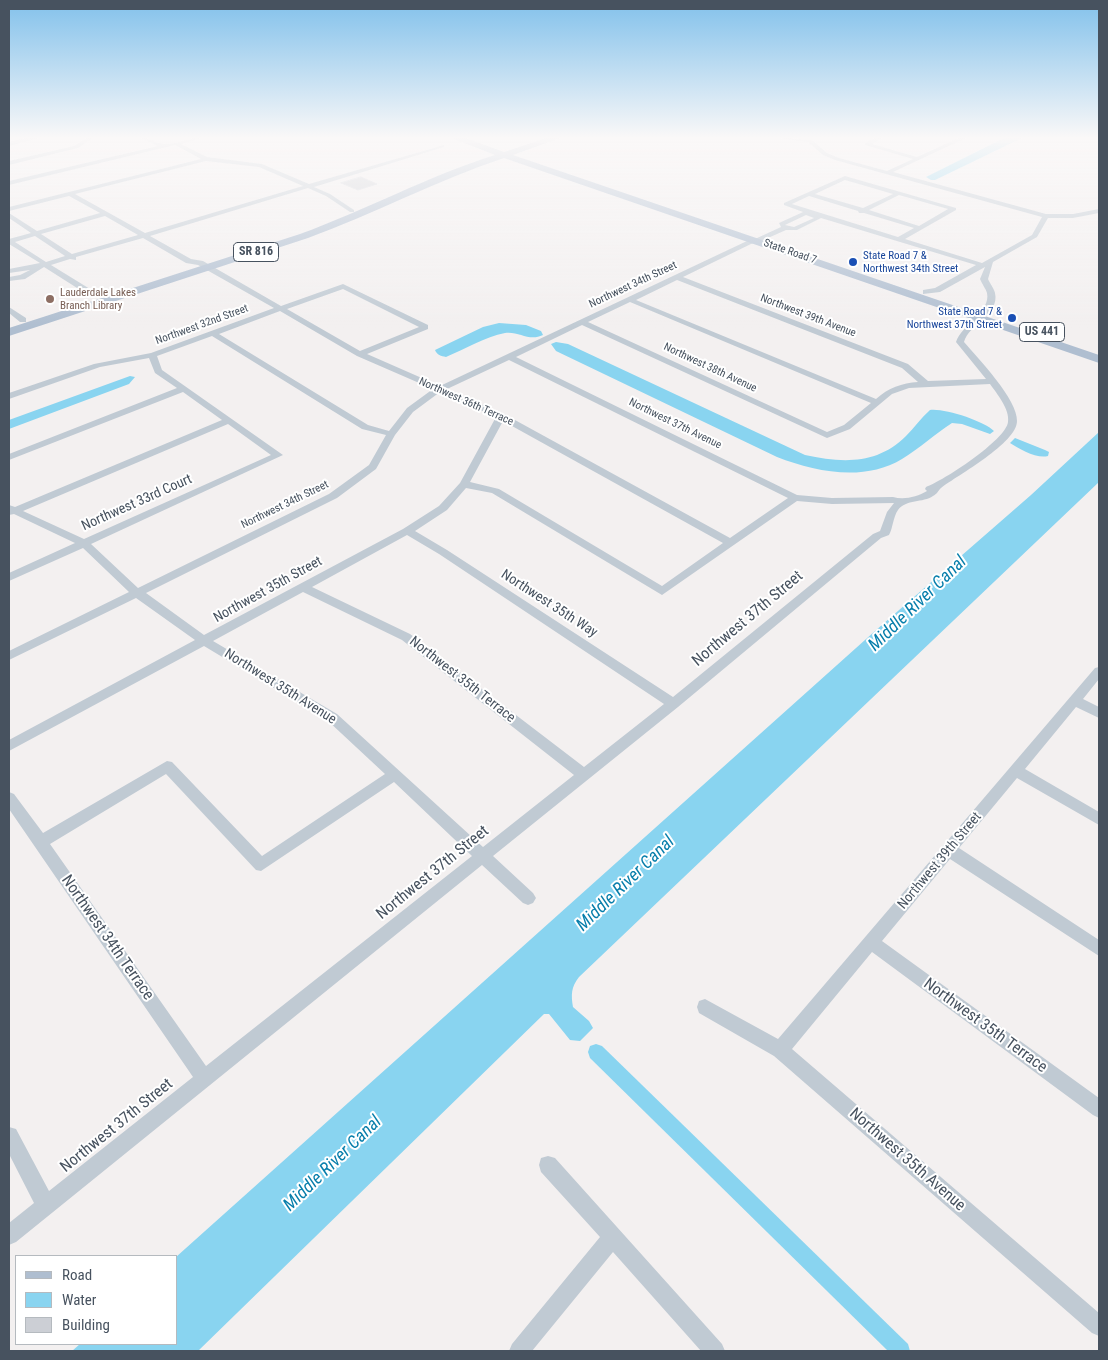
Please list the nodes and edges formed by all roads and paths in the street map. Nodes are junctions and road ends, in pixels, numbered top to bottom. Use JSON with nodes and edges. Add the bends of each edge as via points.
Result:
{"nodes":[{"id":1,"x":44,"y":200,"type":"edge"},
{"id":2,"x":82,"y":200,"type":"edge"},
{"id":3,"x":94,"y":200,"type":"edge"},
{"id":4,"x":265,"y":200,"type":"edge"},
{"id":5,"x":333,"y":200,"type":"edge"},
{"id":6,"x":381,"y":200,"type":"edge"},
{"id":7,"x":638,"y":200,"type":"edge"},
{"id":8,"x":652,"y":200,"type":"edge"},
{"id":9,"x":655,"y":200,"type":"edge"},
{"id":10,"x":794,"y":200,"type":"edge"},
{"id":11,"x":830,"y":200,"type":"edge"},
{"id":12,"x":884,"y":200,"type":"edge"},
{"id":13,"x":925,"y":200,"type":"edge"},
{"id":14,"x":989,"y":200,"type":"edge"},
{"id":15,"x":675,"y":207,"type":"junction"},
{"id":16,"x":9,"y":209,"type":"edge"},
{"id":17,"x":356,"y":210,"type":"junction"},
{"id":18,"x":864,"y":211,"type":"junction"},
{"id":19,"x":1099,"y":211,"type":"edge"},
{"id":20,"x":106,"y":214,"type":"junction"},
{"id":21,"x":816,"y":214,"type":"junction"},
{"id":22,"x":9,"y":215,"type":"edge"},
{"id":23,"x":857,"y":215,"type":"dead end"},
{"id":24,"x":1046,"y":216,"type":"junction"},
{"id":25,"x":850,"y":218,"type":"dead end"},
{"id":26,"x":843,"y":222,"type":"junction"},
{"id":27,"x":920,"y":228,"type":"junction"},
{"id":28,"x":36,"y":233,"type":"junction"},
{"id":29,"x":148,"y":235,"type":"junction"},
{"id":30,"x":760,"y":239,"type":"junction"},
{"id":31,"x":900,"y":239,"type":"junction"},
{"id":32,"x":9,"y":241,"type":"edge"},
{"id":33,"x":72,"y":258,"type":"junction"},
{"id":34,"x":990,"y":261,"type":"junction"},
{"id":35,"x":47,"y":265,"type":"junction"},
{"id":36,"x":982,"y":265,"type":"junction"},
{"id":37,"x":204,"y":266,"type":"junction"},
{"id":38,"x":9,"y":271,"type":"edge"},
{"id":39,"x":678,"y":278,"type":"junction"},
{"id":40,"x":9,"y":279,"type":"edge"},
{"id":41,"x":111,"y":292,"type":"junction"},
{"id":42,"x":926,"y":292,"type":"junction"},
{"id":43,"x":631,"y":300,"type":"junction"},
{"id":44,"x":9,"y":309,"type":"edge"},
{"id":45,"x":279,"y":309,"type":"junction"},
{"id":46,"x":982,"y":315,"type":"junction"},
{"id":47,"x":583,"y":322,"type":"junction"},
{"id":48,"x":17,"y":326,"type":"edge"},
{"id":49,"x":212,"y":333,"type":"junction"},
{"id":50,"x":1099,"y":352,"type":"edge"},
{"id":51,"x":360,"y":354,"type":"junction"},
{"id":52,"x":152,"y":355,"type":"junction"},
{"id":53,"x":510,"y":357,"type":"junction"},
{"id":54,"x":1099,"y":360,"type":"edge"},
{"id":55,"x":991,"y":381,"type":"junction"},
{"id":56,"x":926,"y":384,"type":"junction"},
{"id":57,"x":183,"y":388,"type":"junction"},
{"id":58,"x":438,"y":390,"type":"junction"},
{"id":59,"x":9,"y":396,"type":"edge"},
{"id":60,"x":876,"y":402,"type":"junction"},
{"id":61,"x":501,"y":416,"type":"junction"},
{"id":62,"x":228,"y":421,"type":"junction"},
{"id":63,"x":391,"y":434,"type":"junction"},
{"id":64,"x":9,"y":457,"type":"edge"},
{"id":65,"x":464,"y":484,"type":"junction"},
{"id":66,"x":795,"y":498,"type":"junction"},
{"id":67,"x":894,"y":505,"type":"junction"},
{"id":68,"x":11,"y":510,"type":"edge"},
{"id":69,"x":407,"y":531,"type":"junction"},
{"id":70,"x":84,"y":543,"type":"junction"},
{"id":71,"x":730,"y":543,"type":"junction"},
{"id":72,"x":9,"y":577,"type":"edge"},
{"id":73,"x":303,"y":587,"type":"junction"},
{"id":74,"x":136,"y":592,"type":"junction"},
{"id":75,"x":204,"y":641,"type":"junction"},
{"id":76,"x":9,"y":656,"type":"edge"},
{"id":77,"x":1099,"y":671,"type":"edge"},
{"id":78,"x":1075,"y":700,"type":"junction"},
{"id":79,"x":673,"y":704,"type":"junction"},
{"id":80,"x":1099,"y":713,"type":"edge"},
{"id":81,"x":9,"y":746,"type":"edge"},
{"id":82,"x":1016,"y":770,"type":"junction"},
{"id":83,"x":394,"y":775,"type":"junction"},
{"id":84,"x":584,"y":775,"type":"junction"},
{"id":85,"x":9,"y":798,"type":"edge"},
{"id":86,"x":1099,"y":819,"type":"edge"},
{"id":87,"x":41,"y":842,"type":"junction"},
{"id":88,"x":948,"y":850,"type":"junction"},
{"id":89,"x":483,"y":856,"type":"junction"},
{"id":90,"x":528,"y":898,"type":"dead end"},
{"id":91,"x":871,"y":942,"type":"junction"},
{"id":92,"x":1099,"y":949,"type":"edge"},
{"id":93,"x":705,"y":1007,"type":"dead end"},
{"id":94,"x":780,"y":1050,"type":"junction"},
{"id":95,"x":204,"y":1078,"type":"junction"},
{"id":96,"x":1099,"y":1109,"type":"edge"},
{"id":97,"x":9,"y":1136,"type":"edge"},
{"id":98,"x":548,"y":1165,"type":"dead end"},
{"id":99,"x":46,"y":1205,"type":"junction"},
{"id":100,"x":9,"y":1235,"type":"edge"},
{"id":101,"x":612,"y":1238,"type":"junction"},
{"id":102,"x":1099,"y":1326,"type":"edge"},
{"id":103,"x":519,"y":1351,"type":"edge"},
{"id":104,"x":714,"y":1351,"type":"edge"}],
"edges":[{"from":1,"to":16,"type":"street"},
{"from":2,"to":20,"type":"street","name":"Northwest 36th Terrace"},
{"from":3,"to":29,"type":"street","name":"Northwest 36th Terrace"},
{"from":4,"to":29,"type":"street"},
{"from":5,"to":17,"type":"street"},
{"from":6,"to":17,"type":"main road","number":"SR 816"},
{"from":7,"to":30,"type":"main road","name":"State Road 7","number":"US 441"},
{"from":8,"to":15,"type":"main road"},
{"from":9,"to":15,"type":"main road","name":"State Road 7","number":"US 441"},
{"from":10,"to":21,"type":"street","name":"Northwest 34th Street","via":[[786,204]]},
{"from":11,"to":18,"type":"street"},
{"from":12,"to":18,"type":"street"},
{"from":13,"to":27,"type":"street","name":"Northwest 34th Street","via":[[954,209]]},
{"from":14,"to":24,"type":"street"},
{"from":15,"to":30,"type":"main road","name":"State Road 7","number":"US 441"},
{"from":17,"to":37,"type":"main road","number":"SR 816","via":[[304,236]]},
{"from":18,"to":23,"type":"street"},
{"from":18,"to":27,"type":"street"},
{"from":19,"to":24,"type":"street","via":[[1073,216]]},
{"from":20,"to":28,"type":"street"},
{"from":20,"to":29,"type":"street","name":"Northwest 36th Terrace"},
{"from":21,"to":26,"type":"street","name":"Northwest 34th Street"},
{"from":21,"to":30,"type":"street","name":"Northwest 34th Street","via":[[806,213],[781,224],[784,228]]},
{"from":22,"to":28,"type":"street"},
{"from":24,"to":34,"type":"street","via":[[1035,236]]},
{"from":25,"to":26,"type":"street"},
{"from":26,"to":31,"type":"street","name":"Northwest 34th Street"},
{"from":27,"to":31,"type":"street","name":"Northwest 34th Street"},
{"from":28,"to":32,"type":"street"},
{"from":28,"to":33,"type":"street"},
{"from":29,"to":33,"type":"street"},
{"from":29,"to":37,"type":"street","name":"Northwest 36th Terrace","via":[[189,261]]},
{"from":30,"to":39,"type":"street","name":"Northwest 34th Street","via":[[718,262],[706,264]]},
{"from":30,"to":42,"type":"main road","name":"State Road 7","number":"US 441"},
{"from":30,"to":46,"type":"main road","name":"State Road 7","number":"US 441"},
{"from":31,"to":36,"type":"street","name":"Northwest 34th Street"},
{"from":32,"to":35,"type":"street"},
{"from":33,"to":35,"type":"street"},
{"from":34,"to":36,"type":"street"},
{"from":34,"to":46,"type":"street","via":[[984,279],[991,298]]},
{"from":35,"to":38,"type":"street"},
{"from":35,"to":40,"type":"street","via":[[22,277]]},
{"from":35,"to":41,"type":"street","via":[[88,291]]},
{"from":36,"to":42,"type":"street","via":[[937,290]]},
{"from":37,"to":41,"type":"main road","number":"SR 816"},
{"from":37,"to":45,"type":"street","name":"Northwest 36th Terrace"},
{"from":37,"to":48,"type":"main road","number":"SR 816"},
{"from":39,"to":43,"type":"street","name":"Northwest 34th Street"},
{"from":39,"to":56,"type":"street","name":"Northwest 39th Avenue","via":[[905,366]]},
{"from":41,"to":48,"type":"main road","number":"SR 816"},
{"from":42,"to":46,"type":"main road","name":"State Road 7","number":"US 441"},
{"from":43,"to":47,"type":"street","name":"Northwest 34th Street"},
{"from":43,"to":60,"type":"street"},
{"from":44,"to":48,"type":"street"},
{"from":45,"to":49,"type":"street","name":"Northwest 32nd Street"},
{"from":45,"to":51,"type":"street","name":"Northwest 36th Terrace"},
{"from":45,"to":51,"type":"street","name":"Northwest 32nd Street","via":[[343,286],[425,327]]},
{"from":46,"to":50,"type":"main road","name":"State Road 7","number":"US 441"},
{"from":46,"to":54,"type":"main road","name":"State Road 7","number":"US 441"},
{"from":46,"to":55,"type":"street","via":[[965,329],[960,342]]},
{"from":47,"to":53,"type":"street","name":"Northwest 34th Street"},
{"from":47,"to":60,"type":"street","name":"Northwest 38th Avenue","via":[[827,435],[847,427]]},
{"from":49,"to":52,"type":"street","name":"Northwest 32nd Street"},
{"from":49,"to":63,"type":"street","via":[[365,427]]},
{"from":51,"to":58,"type":"street","name":"Northwest 36th Terrace"},
{"from":52,"to":57,"type":"street","via":[[158,371]]},
{"from":52,"to":59,"type":"street","name":"Northwest 32nd Street","via":[[101,364]]},
{"from":53,"to":58,"type":"street","name":"Northwest 34th Street"},
{"from":53,"to":66,"type":"street","name":"Northwest 37th Avenue"},
{"from":55,"to":56,"type":"street"},
{"from":55,"to":67,"type":"street","via":[[1011,409],[1013,423],[1008,434],[971,464],[936,486],[933,493]]},
{"from":56,"to":60,"type":"street","via":[[908,385],[889,392]]},
{"from":57,"to":62,"type":"street"},
{"from":57,"to":64,"type":"street"},
{"from":58,"to":61,"type":"street","name":"Northwest 36th Terrace"},
{"from":58,"to":63,"type":"street","name":"Northwest 34th Street","via":[[410,410]]},
{"from":61,"to":65,"type":"street","name":"Northwest 35th Street"},
{"from":61,"to":71,"type":"street","name":"Northwest 36th Terrace"},
{"from":62,"to":68,"type":"street"},
{"from":62,"to":70,"type":"street","name":"Northwest 33rd Court","via":[[278,455]]},
{"from":63,"to":74,"type":"street","name":"Northwest 34th Street","via":[[373,467],[333,496]]},
{"from":65,"to":69,"type":"street","name":"Northwest 35th Street","via":[[443,508]]},
{"from":65,"to":71,"type":"street","via":[[495,490],[662,591]]},
{"from":66,"to":67,"type":"street","name":"Northwest 37th Avenue","via":[[838,504]]},
{"from":66,"to":71,"type":"street"},
{"from":67,"to":79,"type":"street","name":"Northwest 37th Street","via":[[885,533],[877,536]]},
{"from":68,"to":70,"type":"street","name":"Northwest 35th Avenue"},
{"from":69,"to":73,"type":"street","name":"Northwest 35th Street"},
{"from":69,"to":79,"type":"street","name":"Northwest 35th Way"},
{"from":70,"to":72,"type":"street","name":"Northwest 33rd Court"},
{"from":70,"to":74,"type":"street","name":"Northwest 35th Avenue"},
{"from":73,"to":75,"type":"street","name":"Northwest 35th Street"},
{"from":73,"to":84,"type":"street","name":"Northwest 35th Terrace","via":[[406,637]]},
{"from":74,"to":75,"type":"street","name":"Northwest 35th Avenue"},
{"from":74,"to":76,"type":"street","name":"Northwest 34th Street"},
{"from":75,"to":81,"type":"street","name":"Northwest 35th Street"},
{"from":75,"to":83,"type":"street","name":"Northwest 35th Avenue","via":[[332,717]]},
{"from":77,"to":78,"type":"street","name":"Northwest 39th Street"},
{"from":78,"to":80,"type":"street"},
{"from":78,"to":82,"type":"street","name":"Northwest 39th Street"},
{"from":79,"to":84,"type":"street","name":"Northwest 37th Street"},
{"from":82,"to":86,"type":"street"},
{"from":82,"to":88,"type":"street","name":"Northwest 39th Street"},
{"from":83,"to":87,"type":"street","via":[[261,866],[167,766]]},
{"from":83,"to":89,"type":"street","name":"Northwest 35th Avenue"},
{"from":84,"to":89,"type":"street","name":"Northwest 37th Street"},
{"from":85,"to":87,"type":"street","name":"Northwest 34th Terrace"},
{"from":87,"to":95,"type":"street","name":"Northwest 34th Terrace"},
{"from":88,"to":91,"type":"street","name":"Northwest 39th Street"},
{"from":88,"to":92,"type":"street"},
{"from":89,"to":90,"type":"street","name":"Northwest 35th Avenue"},
{"from":89,"to":95,"type":"street","name":"Northwest 37th Street"},
{"from":91,"to":94,"type":"street","name":"Northwest 39th Street"},
{"from":91,"to":96,"type":"street","name":"Northwest 35th Terrace"},
{"from":93,"to":94,"type":"street","name":"Northwest 35th Avenue"},
{"from":94,"to":102,"type":"street","name":"Northwest 35th Avenue"},
{"from":95,"to":99,"type":"street","name":"Northwest 37th Street"},
{"from":97,"to":99,"type":"street"},
{"from":98,"to":101,"type":"street"},
{"from":99,"to":100,"type":"street","name":"Northwest 37th Street"},
{"from":101,"to":103,"type":"street"},
{"from":101,"to":104,"type":"street"}]}
